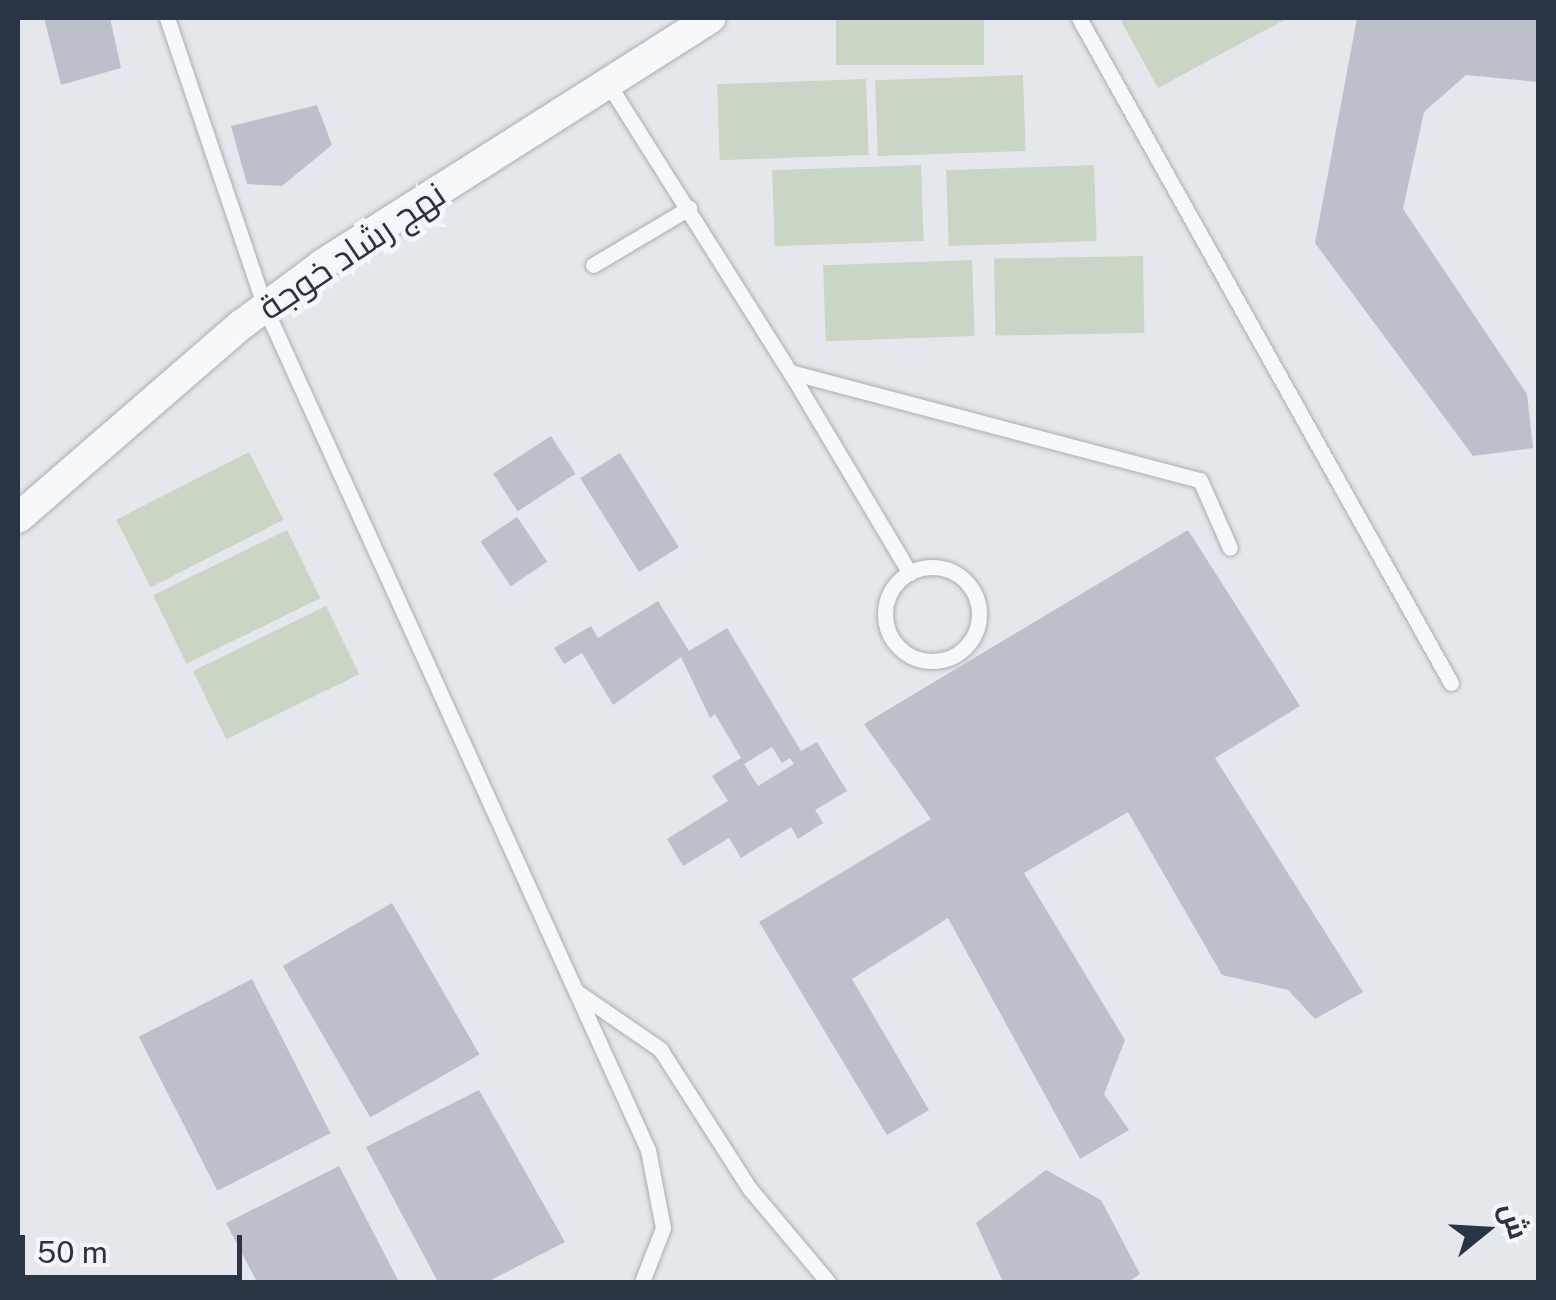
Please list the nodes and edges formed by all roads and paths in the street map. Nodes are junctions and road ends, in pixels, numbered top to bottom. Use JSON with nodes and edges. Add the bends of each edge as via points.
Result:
{"nodes":[{"id":1,"x":167,"y":18,"type":"edge"},
{"id":2,"x":711,"y":18,"type":"edge"},
{"id":3,"x":1078,"y":18,"type":"edge"},
{"id":4,"x":609,"y":85,"type":"junction"},
{"id":5,"x":689,"y":208,"type":"junction"},
{"id":6,"x":593,"y":265,"type":"dead end"},
{"id":7,"x":265,"y":308,"type":"junction"},
{"id":8,"x":790,"y":372,"type":"junction"},
{"id":9,"x":18,"y":518,"type":"edge"},
{"id":10,"x":1230,"y":548,"type":"dead end"},
{"id":11,"x":910,"y":573,"type":"junction"},
{"id":12,"x":1451,"y":683,"type":"dead end"},
{"id":13,"x":574,"y":990,"type":"junction"},
{"id":14,"x":642,"y":1282,"type":"edge"},
{"id":15,"x":828,"y":1282,"type":"edge"}],
"edges":[{"from":1,"to":7,"type":"lane"},
{"from":2,"to":4,"type":"street","name":"نهج رشاد خوجة"},
{"from":3,"to":12,"type":"lane"},
{"from":4,"to":5,"type":"lane"},
{"from":4,"to":7,"type":"street","name":"نهج رشاد خوجة","via":[[322,264]]},
{"from":5,"to":6,"type":"lane"},
{"from":5,"to":8,"type":"lane"},
{"from":7,"to":9,"type":"street","name":"نهج رشاد خوجة"},
{"from":7,"to":13,"type":"lane"},
{"from":8,"to":10,"type":"lane","via":[[1200,480]]},
{"from":8,"to":11,"type":"lane"},
{"from":11,"to":11,"type":"lane","via":[[890,594],[890,636],[924,661],[955,656],[968,645],[979,615],[968,585],[941,568]]},
{"from":13,"to":14,"type":"lane","via":[[648,1150],[660,1194],[663,1228]]},
{"from":13,"to":15,"type":"lane","via":[[660,1048],[750,1189]]}]}
